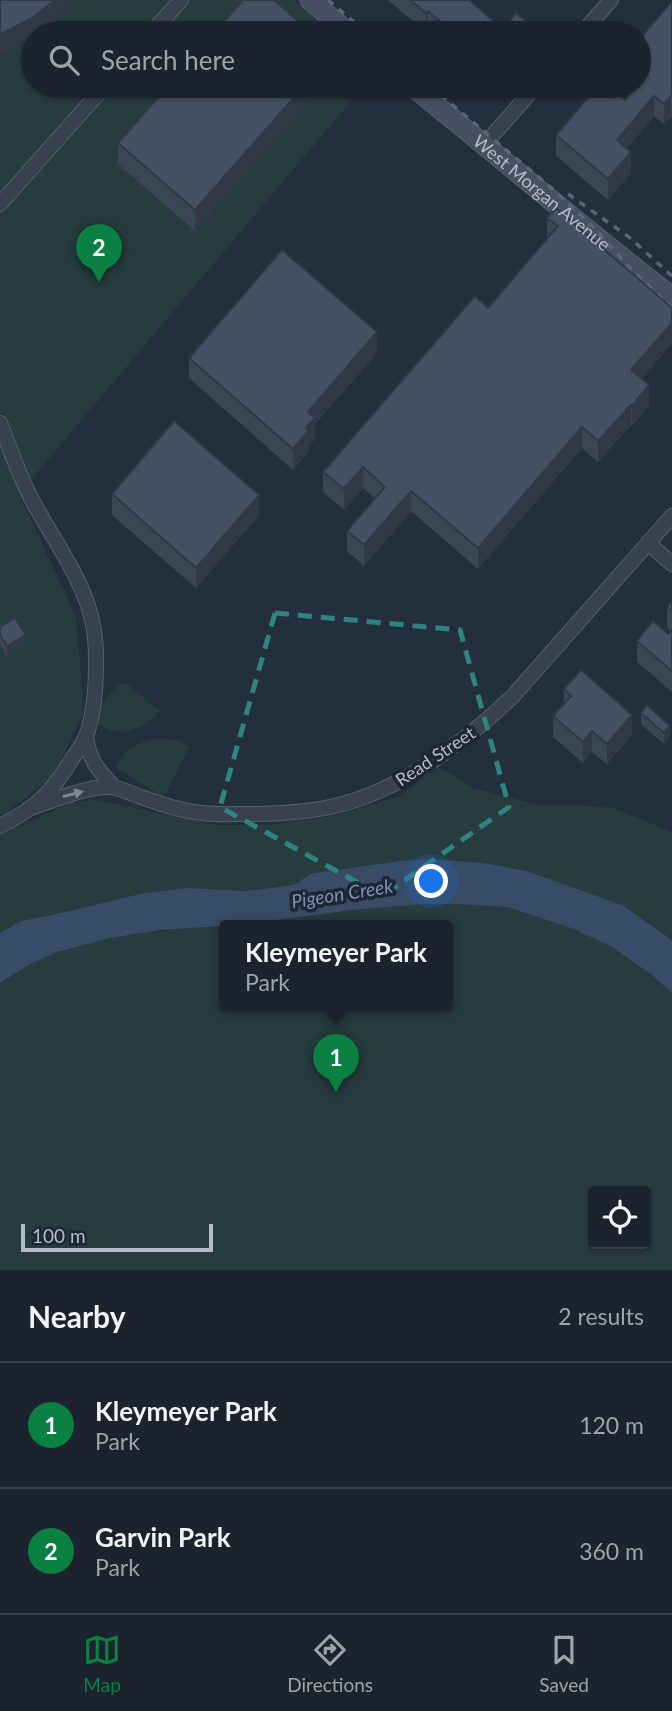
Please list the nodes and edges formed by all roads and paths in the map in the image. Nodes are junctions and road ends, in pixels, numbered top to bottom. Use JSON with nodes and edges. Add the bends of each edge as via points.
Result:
{"nodes":[{"id":1,"x":181,"y":0,"type":"edge"},
{"id":2,"x":310,"y":0,"type":"edge"},
{"id":3,"x":610,"y":0,"type":"edge"},
{"id":4,"x":162,"y":21,"type":"edge"},
{"id":5,"x":335,"y":21,"type":"edge"},
{"id":6,"x":592,"y":21,"type":"edge"},
{"id":7,"x":94,"y":98,"type":"edge"},
{"id":8,"x":427,"y":98,"type":"edge"},
{"id":9,"x":526,"y":98,"type":"edge"},
{"id":10,"x":485,"y":145,"type":"junction"},
{"id":11,"x":0,"y":204,"type":"edge"},
{"id":12,"x":672,"y":297,"type":"edge"},
{"id":13,"x":0,"y":424,"type":"edge"},
{"id":14,"x":672,"y":516,"type":"edge"},
{"id":15,"x":648,"y":543,"type":"junction"},
{"id":16,"x":672,"y":564,"type":"edge"},
{"id":17,"x":86,"y":736,"type":"junction"},
{"id":18,"x":114,"y":787,"type":"junction"},
{"id":19,"x":34,"y":807,"type":"junction"},
{"id":20,"x":0,"y":826,"type":"edge"}],
"edges":[{"from":1,"to":4,"type":"street"},
{"from":2,"to":5,"type":"street"},
{"from":3,"to":6,"type":"street"},
{"from":7,"to":11,"type":"street"},
{"from":8,"to":10,"type":"street","name":"West Morgan Avenue"},
{"from":9,"to":10,"type":"street"},
{"from":10,"to":12,"type":"street","name":"West Morgan Avenue"},
{"from":13,"to":17,"type":"street","via":[[24,483],[73,572],[92,621],[96,673]]},
{"from":14,"to":15,"type":"street","name":"Read Street"},
{"from":15,"to":16,"type":"street"},
{"from":15,"to":18,"type":"street","name":"Read Street","via":[[493,715],[385,789],[304,812],[224,814],[187,811]]},
{"from":17,"to":18,"type":"street","via":[[92,760]]},
{"from":17,"to":19,"type":"street","via":[[52,789]]},
{"from":19,"to":18,"type":"street","name":"Read Street","one_way":true,"via":[[71,793]]},
{"from":19,"to":20,"type":"street"}]}
